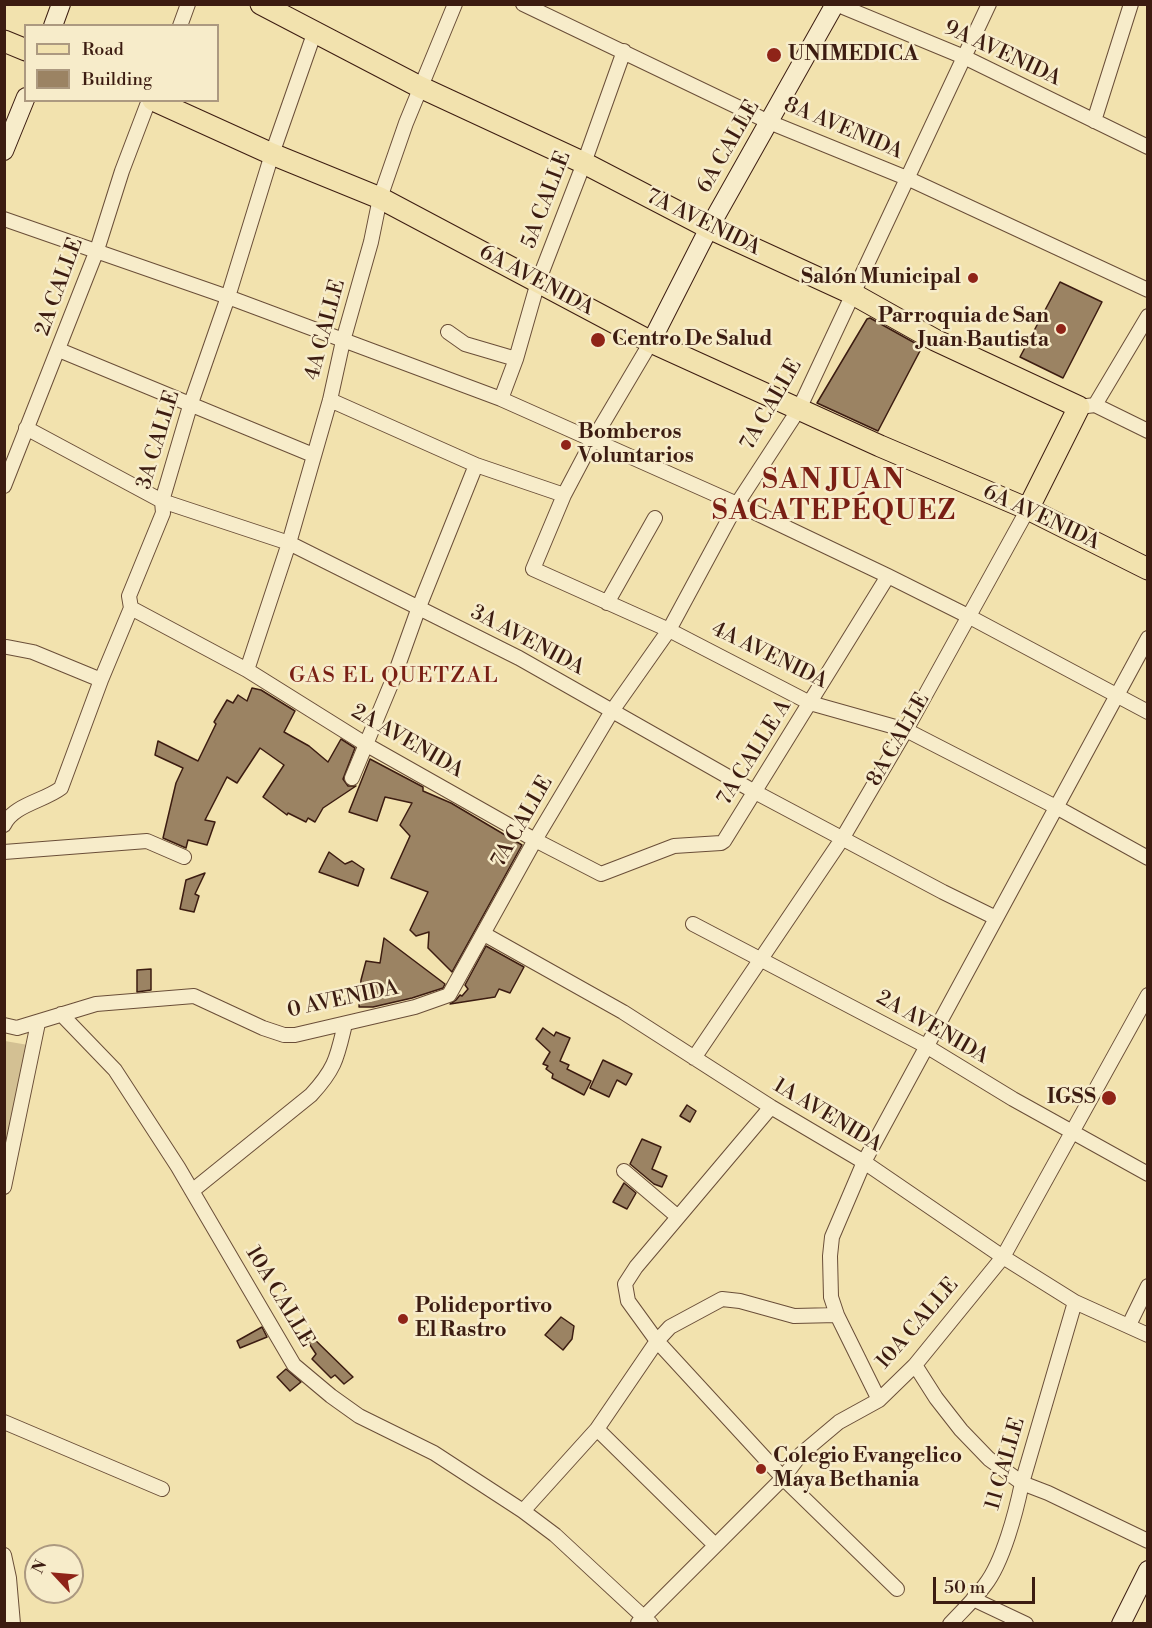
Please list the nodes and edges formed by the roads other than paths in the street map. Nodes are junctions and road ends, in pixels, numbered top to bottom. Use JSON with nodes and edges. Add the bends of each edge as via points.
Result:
{"nodes":[{"id":1,"x":62,"y":4,"type":"edge"},
{"id":2,"x":188,"y":4,"type":"edge"},
{"id":3,"x":261,"y":4,"type":"edge"},
{"id":4,"x":455,"y":4,"type":"edge"},
{"id":5,"x":523,"y":4,"type":"edge"},
{"id":6,"x":836,"y":4,"type":"edge"},
{"id":7,"x":989,"y":4,"type":"edge"},
{"id":8,"x":1131,"y":4,"type":"edge"},
{"id":9,"x":54,"y":24,"type":"edge"},
{"id":10,"x":181,"y":24,"type":"edge"},
{"id":11,"x":314,"y":33,"type":"junction"},
{"id":12,"x":4,"y":41,"type":"edge"},
{"id":13,"x":24,"y":49,"type":"edge"},
{"id":14,"x":624,"y":51,"type":"junction"},
{"id":15,"x":964,"y":57,"type":"junction"},
{"id":16,"x":420,"y":87,"type":"junction"},
{"id":17,"x":24,"y":102,"type":"edge"},
{"id":18,"x":150,"y":102,"type":"edge"},
{"id":19,"x":155,"y":102,"type":"edge"},
{"id":20,"x":1094,"y":121,"type":"junction"},
{"id":21,"x":769,"y":122,"type":"junction"},
{"id":22,"x":1148,"y":147,"type":"edge"},
{"id":23,"x":4,"y":151,"type":"edge"},
{"id":24,"x":272,"y":154,"type":"junction"},
{"id":25,"x":584,"y":163,"type":"junction"},
{"id":26,"x":909,"y":179,"type":"junction"},
{"id":27,"x":380,"y":198,"type":"junction"},
{"id":28,"x":4,"y":219,"type":"edge"},
{"id":29,"x":709,"y":228,"type":"junction"},
{"id":30,"x":97,"y":250,"type":"junction"},
{"id":31,"x":538,"y":282,"type":"junction"},
{"id":32,"x":1148,"y":290,"type":"edge"},
{"id":33,"x":853,"y":294,"type":"junction"},
{"id":34,"x":228,"y":297,"type":"junction"},
{"id":35,"x":1148,"y":316,"type":"edge"},
{"id":36,"x":448,"y":332,"type":"dead end"},
{"id":37,"x":343,"y":341,"type":"junction"},
{"id":38,"x":651,"y":342,"type":"junction"},
{"id":39,"x":59,"y":350,"type":"junction"},
{"id":40,"x":516,"y":359,"type":"junction"},
{"id":41,"x":501,"y":399,"type":"junction"},
{"id":42,"x":330,"y":400,"type":"junction"},
{"id":43,"x":190,"y":406,"type":"junction"},
{"id":44,"x":1087,"y":406,"type":"junction"},
{"id":45,"x":799,"y":408,"type":"junction"},
{"id":46,"x":27,"y":428,"type":"junction"},
{"id":47,"x":1148,"y":431,"type":"edge"},
{"id":48,"x":593,"y":440,"type":"junction"},
{"id":49,"x":313,"y":455,"type":"junction"},
{"id":50,"x":476,"y":465,"type":"junction"},
{"id":51,"x":4,"y":486,"type":"edge"},
{"id":52,"x":564,"y":495,"type":"junction"},
{"id":53,"x":162,"y":501,"type":"junction"},
{"id":54,"x":737,"y":504,"type":"junction"},
{"id":55,"x":1028,"y":509,"type":"junction"},
{"id":56,"x":655,"y":518,"type":"dead end"},
{"id":57,"x":289,"y":543,"type":"junction"},
{"id":58,"x":1148,"y":569,"type":"edge"},
{"id":59,"x":533,"y":570,"type":"joint"},
{"id":60,"x":888,"y":576,"type":"junction"},
{"id":61,"x":607,"y":603,"type":"junction"},
{"id":62,"x":419,"y":607,"type":"junction"},
{"id":63,"x":131,"y":608,"type":"junction"},
{"id":64,"x":969,"y":616,"type":"junction"},
{"id":65,"x":669,"y":630,"type":"junction"},
{"id":66,"x":1148,"y":638,"type":"edge"},
{"id":67,"x":7,"y":647,"type":"dead end"},
{"id":68,"x":247,"y":670,"type":"junction"},
{"id":69,"x":101,"y":680,"type":"junction"},
{"id":70,"x":1116,"y":694,"type":"junction"},
{"id":71,"x":810,"y":703,"type":"junction"},
{"id":72,"x":612,"y":711,"type":"junction"},
{"id":73,"x":1148,"y":712,"type":"edge"},
{"id":74,"x":906,"y":730,"type":"junction"},
{"id":75,"x":367,"y":745,"type":"junction"},
{"id":76,"x":352,"y":778,"type":"dead end"},
{"id":77,"x":755,"y":792,"type":"junction"},
{"id":78,"x":1056,"y":807,"type":"junction"},
{"id":79,"x":4,"y":825,"type":"edge"},
{"id":80,"x":842,"y":839,"type":"junction"},
{"id":81,"x":535,"y":840,"type":"junction"},
{"id":82,"x":4,"y":852,"type":"edge"},
{"id":83,"x":184,"y":856,"type":"dead end"},
{"id":84,"x":1148,"y":858,"type":"edge"},
{"id":85,"x":602,"y":874,"type":"joint"},
{"id":86,"x":996,"y":918,"type":"junction"},
{"id":87,"x":693,"y":924,"type":"dead end"},
{"id":88,"x":484,"y":934,"type":"junction"},
{"id":89,"x":761,"y":959,"type":"junction"},
{"id":90,"x":1148,"y":994,"type":"edge"},
{"id":91,"x":449,"y":995,"type":"joint"},
{"id":92,"x":1144,"y":1012,"type":"edge"},
{"id":93,"x":61,"y":1014,"type":"junction"},
{"id":94,"x":38,"y":1023,"type":"junction"},
{"id":95,"x":345,"y":1024,"type":"junction"},
{"id":96,"x":4,"y":1025,"type":"edge"},
{"id":97,"x":926,"y":1046,"type":"junction"},
{"id":98,"x":694,"y":1058,"type":"junction"},
{"id":99,"x":771,"y":1107,"type":"junction"},
{"id":100,"x":1073,"y":1132,"type":"junction"},
{"id":101,"x":864,"y":1162,"type":"junction"},
{"id":102,"x":624,"y":1171,"type":"dead end"},
{"id":103,"x":1148,"y":1174,"type":"edge"},
{"id":104,"x":4,"y":1187,"type":"edge"},
{"id":105,"x":192,"y":1191,"type":"junction"},
{"id":106,"x":678,"y":1217,"type":"junction"},
{"id":107,"x":1003,"y":1257,"type":"junction"},
{"id":108,"x":1148,"y":1286,"type":"edge"},
{"id":109,"x":1075,"y":1302,"type":"junction"},
{"id":110,"x":837,"y":1315,"type":"junction"},
{"id":111,"x":1129,"y":1325,"type":"junction"},
{"id":112,"x":1148,"y":1335,"type":"edge"},
{"id":113,"x":657,"y":1341,"type":"junction"},
{"id":114,"x":915,"y":1365,"type":"junction"},
{"id":115,"x":879,"y":1400,"type":"junction"},
{"id":116,"x":4,"y":1422,"type":"edge"},
{"id":117,"x":597,"y":1429,"type":"junction"},
{"id":118,"x":783,"y":1478,"type":"junction"},
{"id":119,"x":1022,"y":1483,"type":"junction"},
{"id":120,"x":162,"y":1489,"type":"dead end"},
{"id":121,"x":523,"y":1511,"type":"junction"},
{"id":122,"x":1148,"y":1541,"type":"edge"},
{"id":123,"x":715,"y":1545,"type":"junction"},
{"id":124,"x":4,"y":1555,"type":"edge"},
{"id":125,"x":1148,"y":1570,"type":"edge"},
{"id":126,"x":897,"y":1589,"type":"dead end"},
{"id":127,"x":973,"y":1599,"type":"junction"},
{"id":128,"x":10,"y":1615,"type":"edge"},
{"id":129,"x":644,"y":1622,"type":"edge"},
{"id":130,"x":950,"y":1623,"type":"edge"},
{"id":131,"x":1026,"y":1623,"type":"edge"},
{"id":132,"x":1121,"y":1623,"type":"edge"}],
"edges":[{"from":1,"to":9,"type":"street"},
{"from":2,"to":10,"type":"street"},
{"from":3,"to":11,"type":"main road","name":"7A AVENIDA"},
{"from":4,"to":16,"type":"street","name":"4A CALLE"},
{"from":5,"to":14,"type":"street","name":"8A AVENIDA"},
{"from":6,"to":15,"type":"street","name":"9A AVENIDA"},
{"from":6,"to":21,"type":"street","name":"6A CALLE"},
{"from":7,"to":15,"type":"street","name":"7A CALLE"},
{"from":8,"to":20,"type":"street"},
{"from":11,"to":16,"type":"main road","name":"7A AVENIDA"},
{"from":11,"to":24,"type":"street","name":"3A CALLE"},
{"from":12,"to":13,"type":"main road"},
{"from":14,"to":21,"type":"street","name":"8A AVENIDA"},
{"from":14,"to":25,"type":"street","name":"5A CALLE"},
{"from":15,"to":20,"type":"street","name":"9A AVENIDA"},
{"from":15,"to":26,"type":"street","name":"7A CALLE"},
{"from":16,"to":25,"type":"main road","name":"7A AVENIDA"},
{"from":16,"to":27,"type":"street","name":"4A CALLE"},
{"from":17,"to":23,"type":"street"},
{"from":18,"to":30,"type":"street","name":"2A CALLE","via":[[122,171]]},
{"from":19,"to":24,"type":"main road","name":"6A AVENIDA"},
{"from":20,"to":22,"type":"street","name":"9A AVENIDA"},
{"from":21,"to":26,"type":"street","name":"8A AVENIDA"},
{"from":21,"to":29,"type":"street","name":"6A CALLE"},
{"from":24,"to":27,"type":"main road","name":"6A AVENIDA"},
{"from":24,"to":34,"type":"street","name":"3A CALLE"},
{"from":25,"to":29,"type":"main road","name":"7A AVENIDA"},
{"from":25,"to":31,"type":"street","name":"5A CALLE"},
{"from":26,"to":32,"type":"street","name":"8A AVENIDA"},
{"from":26,"to":33,"type":"street","name":"7A CALLE"},
{"from":27,"to":31,"type":"main road","name":"6A AVENIDA"},
{"from":27,"to":37,"type":"street","name":"4A CALLE"},
{"from":28,"to":30,"type":"street"},
{"from":29,"to":33,"type":"main road","name":"7A AVENIDA"},
{"from":29,"to":38,"type":"street","name":"6A CALLE"},
{"from":30,"to":34,"type":"street"},
{"from":30,"to":39,"type":"street","name":"2A CALLE"},
{"from":31,"to":38,"type":"main road","name":"6A AVENIDA"},
{"from":31,"to":40,"type":"street","name":"5A CALLE"},
{"from":33,"to":44,"type":"main road","name":"7A AVENIDA","via":[[935,340]]},
{"from":33,"to":45,"type":"street","name":"7A CALLE"},
{"from":34,"to":37,"type":"street"},
{"from":34,"to":43,"type":"street","name":"3A CALLE"},
{"from":35,"to":44,"type":"street"},
{"from":36,"to":40,"type":"street","via":[[465,344]]},
{"from":37,"to":41,"type":"street"},
{"from":37,"to":42,"type":"street","name":"4A CALLE"},
{"from":38,"to":45,"type":"main road","name":"6A AVENIDA"},
{"from":38,"to":48,"type":"street","name":"6A CALLE"},
{"from":39,"to":43,"type":"street"},
{"from":39,"to":46,"type":"street","name":"2A CALLE"},
{"from":40,"to":41,"type":"street","name":"5A CALLE"},
{"from":41,"to":48,"type":"street"},
{"from":42,"to":49,"type":"street","name":"4A CALLE"},
{"from":42,"to":50,"type":"street"},
{"from":43,"to":49,"type":"street"},
{"from":43,"to":53,"type":"street","name":"3A CALLE"},
{"from":44,"to":47,"type":"street","name":"7A AVENIDA"},
{"from":44,"to":55,"type":"main road","name":"8A CALLE"},
{"from":45,"to":54,"type":"street","name":"7A CALLE"},
{"from":45,"to":55,"type":"main road","name":"6A AVENIDA"},
{"from":46,"to":51,"type":"street","name":"2A CALLE"},
{"from":46,"to":53,"type":"street","name":"3A AVENIDA"},
{"from":48,"to":52,"type":"street","name":"6A CALLE"},
{"from":48,"to":54,"type":"street"},
{"from":49,"to":57,"type":"street","name":"4A CALLE"},
{"from":50,"to":52,"type":"street"},
{"from":50,"to":62,"type":"street"},
{"from":52,"to":59,"type":"street","name":"6A CALLE"},
{"from":53,"to":57,"type":"street","name":"3A AVENIDA"},
{"from":53,"to":63,"type":"street","name":"3A CALLE","via":[[163,513],[129,596]]},
{"from":54,"to":60,"type":"street"},
{"from":54,"to":65,"type":"street","name":"7A CALLE"},
{"from":55,"to":58,"type":"main road","name":"6A AVENIDA"},
{"from":55,"to":64,"type":"street","name":"8A CALLE"},
{"from":56,"to":61,"type":"street"},
{"from":57,"to":62,"type":"street","name":"3A AVENIDA"},
{"from":57,"to":68,"type":"street","name":"4A CALLE"},
{"from":59,"to":61,"type":"street","name":"4A AVENIDA"},
{"from":60,"to":64,"type":"street"},
{"from":60,"to":71,"type":"street","name":"7A CALLE A"},
{"from":61,"to":65,"type":"street","name":"4A AVENIDA"},
{"from":62,"to":72,"type":"street","name":"3A AVENIDA"},
{"from":62,"to":75,"type":"street"},
{"from":63,"to":68,"type":"street","name":"2A AVENIDA"},
{"from":63,"to":69,"type":"street","name":"3A CALLE"},
{"from":64,"to":70,"type":"street"},
{"from":64,"to":74,"type":"street","name":"8A CALLE"},
{"from":65,"to":71,"type":"street","name":"4A AVENIDA"},
{"from":65,"to":72,"type":"street","name":"7A CALLE"},
{"from":66,"to":70,"type":"street"},
{"from":67,"to":69,"type":"street","via":[[33,652]]},
{"from":68,"to":75,"type":"street","name":"2A AVENIDA"},
{"from":69,"to":79,"type":"street","name":"3A CALLE","via":[[61,788],[13,813]]},
{"from":70,"to":73,"type":"street"},
{"from":70,"to":78,"type":"street"},
{"from":71,"to":74,"type":"street","name":"4A AVENIDA"},
{"from":71,"to":77,"type":"street","name":"7A CALLE A"},
{"from":72,"to":77,"type":"street","name":"3A AVENIDA"},
{"from":72,"to":81,"type":"street","name":"7A CALLE"},
{"from":74,"to":78,"type":"street","name":"4A AVENIDA"},
{"from":74,"to":80,"type":"street","name":"8A CALLE"},
{"from":75,"to":76,"type":"street"},
{"from":75,"to":81,"type":"street","name":"2A AVENIDA"},
{"from":77,"to":80,"type":"street","name":"3A AVENIDA"},
{"from":77,"to":85,"type":"street","name":"7A CALLE A","via":[[721,843],[674,846]]},
{"from":78,"to":84,"type":"street","name":"4A AVENIDA"},
{"from":78,"to":86,"type":"street"},
{"from":80,"to":86,"type":"street","name":"3A AVENIDA"},
{"from":80,"to":89,"type":"street","name":"8A CALLE"},
{"from":81,"to":85,"type":"street","name":"2A AVENIDA"},
{"from":81,"to":88,"type":"street","name":"7A CALLE"},
{"from":82,"to":83,"type":"street","via":[[147,841]]},
{"from":86,"to":97,"type":"street"},
{"from":87,"to":89,"type":"street","name":"2A AVENIDA"},
{"from":88,"to":91,"type":"street","name":"7A CALLE"},
{"from":88,"to":98,"type":"street","name":"1A AVENIDA","via":[[623,1012]]},
{"from":89,"to":97,"type":"street","name":"2A AVENIDA"},
{"from":89,"to":98,"type":"street","name":"8A CALLE"},
{"from":90,"to":92,"type":"street","name":"10A CALLE"},
{"from":91,"to":95,"type":"street","name":"0 AVENIDA"},
{"from":92,"to":100,"type":"street","name":"10A CALLE"},
{"from":93,"to":94,"type":"street","name":"0 AVENIDA"},
{"from":93,"to":95,"type":"street","name":"0 AVENIDA","via":[[96,1004],[194,996],[284,1035]]},
{"from":93,"to":105,"type":"street","name":"10A CALLE","via":[[115,1070]]},
{"from":94,"to":96,"type":"street","name":"0 AVENIDA","via":[[17,1028]]},
{"from":94,"to":104,"type":"street"},
{"from":95,"to":105,"type":"street","via":[[336,1061],[311,1095]]},
{"from":97,"to":100,"type":"street","name":"2A AVENIDA"},
{"from":97,"to":101,"type":"street"},
{"from":98,"to":99,"type":"street","name":"1A AVENIDA"},
{"from":99,"to":101,"type":"street","name":"1A AVENIDA"},
{"from":99,"to":106,"type":"street"},
{"from":100,"to":103,"type":"street","name":"2A AVENIDA"},
{"from":100,"to":107,"type":"street","name":"10A CALLE"},
{"from":101,"to":107,"type":"street","name":"1A AVENIDA"},
{"from":101,"to":110,"type":"street","via":[[832,1237],[831,1297]]},
{"from":102,"to":106,"type":"street"},
{"from":105,"to":121,"type":"street","name":"10A CALLE","via":[[294,1365],[359,1416],[434,1453]]},
{"from":106,"to":113,"type":"street","via":[[625,1284],[628,1301]]},
{"from":107,"to":109,"type":"street","name":"1A AVENIDA"},
{"from":107,"to":114,"type":"street","name":"10A CALLE"},
{"from":108,"to":111,"type":"street"},
{"from":109,"to":111,"type":"street","name":"1A AVENIDA"},
{"from":109,"to":119,"type":"street","name":"11 CALLE"},
{"from":110,"to":113,"type":"street","via":[[794,1316],[722,1299],[670,1328]]},
{"from":110,"to":115,"type":"street"},
{"from":111,"to":112,"type":"street","name":"1A AVENIDA"},
{"from":113,"to":117,"type":"street"},
{"from":113,"to":118,"type":"street"},
{"from":114,"to":115,"type":"street","name":"10A CALLE"},
{"from":114,"to":119,"type":"street","via":[[961,1430],[989,1459]]},
{"from":115,"to":118,"type":"street","name":"10A CALLE","via":[[839,1422],[801,1454]]},
{"from":116,"to":120,"type":"street"},
{"from":117,"to":121,"type":"street"},
{"from":117,"to":123,"type":"street"},
{"from":118,"to":123,"type":"street","name":"10A CALLE"},
{"from":118,"to":126,"type":"street"},
{"from":119,"to":122,"type":"street"},
{"from":119,"to":127,"type":"street","name":"11 CALLE","via":[[995,1567]]},
{"from":121,"to":129,"type":"street","name":"10A CALLE","via":[[555,1535]]},
{"from":123,"to":129,"type":"street","name":"10A CALLE"},
{"from":124,"to":128,"type":"street"},
{"from":125,"to":132,"type":"street"},
{"from":127,"to":130,"type":"street","name":"11 CALLE"},
{"from":127,"to":131,"type":"street"}]}
